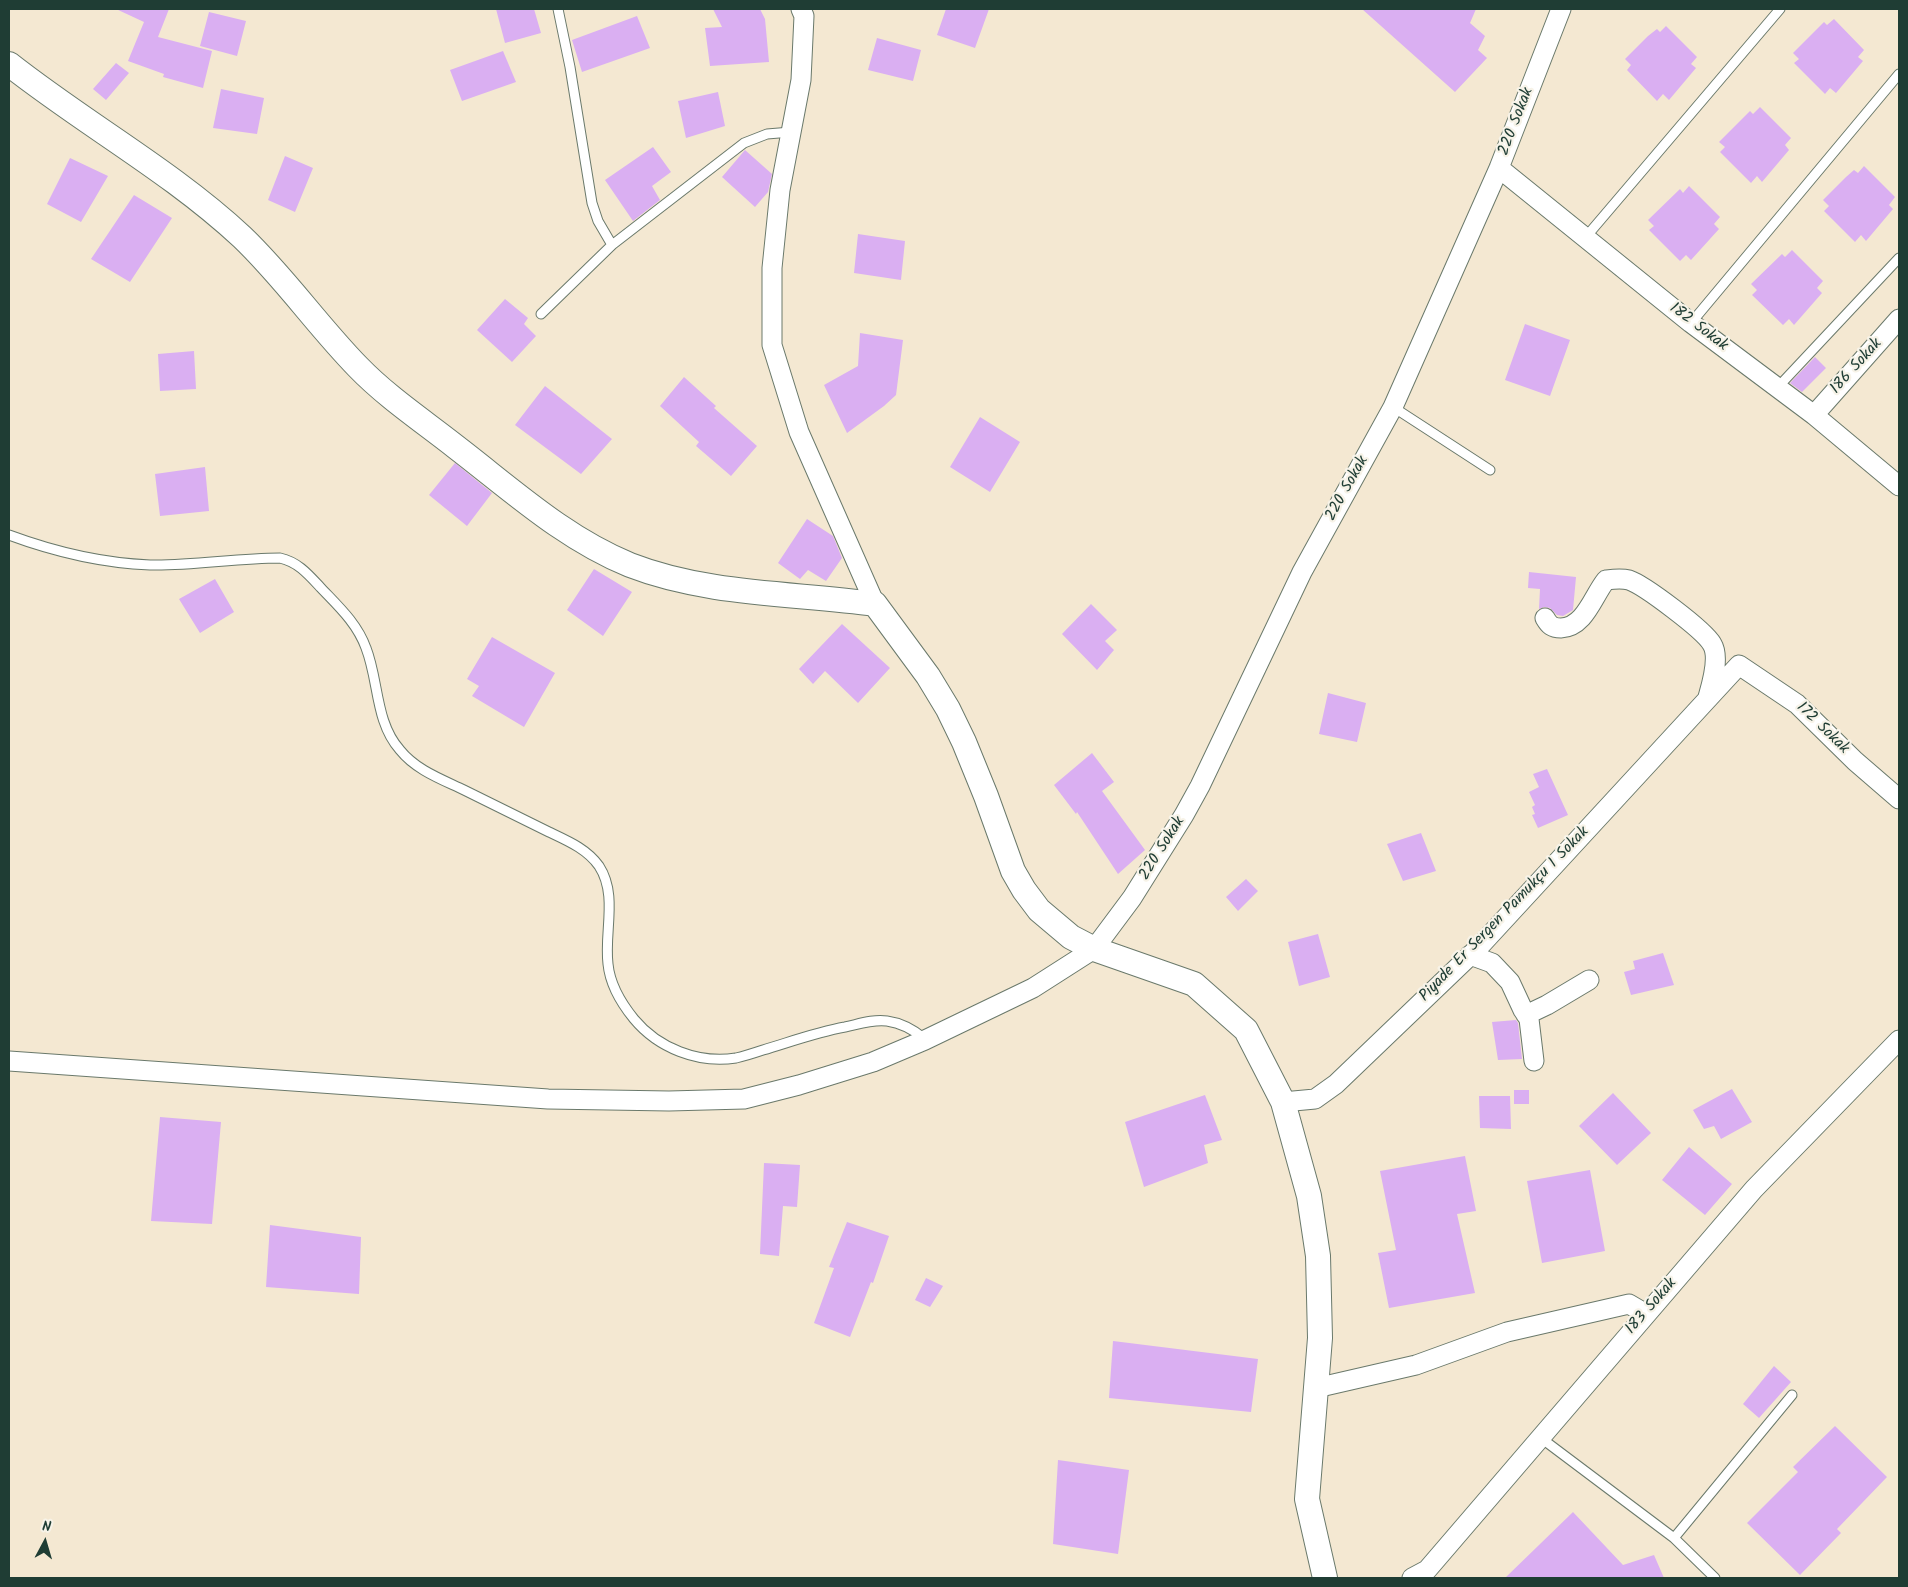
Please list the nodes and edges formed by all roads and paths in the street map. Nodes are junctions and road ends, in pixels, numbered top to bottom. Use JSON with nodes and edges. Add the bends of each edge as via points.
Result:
{"nodes":[{"id":1,"x":558,"y":9,"type":"edge"},
{"id":2,"x":801,"y":9,"type":"edge"},
{"id":3,"x":1561,"y":9,"type":"edge"},
{"id":4,"x":1780,"y":9,"type":"edge"},
{"id":5,"x":9,"y":64,"type":"edge"},
{"id":6,"x":1899,"y":74,"type":"edge"},
{"id":7,"x":791,"y":132,"type":"junction"},
{"id":8,"x":1499,"y":168,"type":"junction"},
{"id":9,"x":1584,"y":238,"type":"junction"},
{"id":10,"x":612,"y":245,"type":"junction"},
{"id":11,"x":1899,"y":258,"type":"edge"},
{"id":12,"x":541,"y":314,"type":"dead end"},
{"id":13,"x":1899,"y":319,"type":"edge"},
{"id":14,"x":1691,"y":323,"type":"junction"},
{"id":15,"x":1778,"y":387,"type":"junction"},
{"id":16,"x":1393,"y":407,"type":"junction"},
{"id":17,"x":1814,"y":415,"type":"junction"},
{"id":18,"x":1490,"y":470,"type":"dead end"},
{"id":19,"x":1899,"y":486,"type":"edge"},
{"id":20,"x":9,"y":534,"type":"edge"},
{"id":21,"x":875,"y":604,"type":"junction"},
{"id":22,"x":1545,"y":618,"type":"dead end"},
{"id":23,"x":1739,"y":665,"type":"joint"},
{"id":24,"x":1708,"y":698,"type":"junction"},
{"id":25,"x":1899,"y":799,"type":"edge"},
{"id":26,"x":1094,"y":949,"type":"junction"},
{"id":27,"x":1470,"y":955,"type":"junction"},
{"id":28,"x":1588,"y":980,"type":"dead end"},
{"id":29,"x":1526,"y":1014,"type":"junction"},
{"id":30,"x":925,"y":1040,"type":"junction"},
{"id":31,"x":1899,"y":1040,"type":"edge"},
{"id":32,"x":9,"y":1061,"type":"edge"},
{"id":33,"x":1534,"y":1061,"type":"dead end"},
{"id":34,"x":1283,"y":1102,"type":"junction"},
{"id":35,"x":1646,"y":1314,"type":"junction"},
{"id":36,"x":1316,"y":1388,"type":"junction"},
{"id":37,"x":1792,"y":1395,"type":"dead end"},
{"id":38,"x":1541,"y":1438,"type":"junction"},
{"id":39,"x":1674,"y":1538,"type":"junction"},
{"id":40,"x":1326,"y":1578,"type":"edge"},
{"id":41,"x":1412,"y":1578,"type":"edge"},
{"id":42,"x":1715,"y":1578,"type":"edge"}],
"edges":[{"from":1,"to":10,"type":"lane","via":[[592,203]]},
{"from":2,"to":7,"type":"street","via":[[804,16],[801,80]]},
{"from":3,"to":8,"type":"street","name":"220 Sokak"},
{"from":4,"to":9,"type":"lane"},
{"from":5,"to":21,"type":"street","via":[[199,200],[274,269],[359,368],[543,516],[577,539],[630,564],[675,579],[723,588]]},
{"from":6,"to":14,"type":"lane"},
{"from":7,"to":10,"type":"lane","via":[[767,134],[744,143]]},
{"from":7,"to":21,"type":"street","via":[[780,190],[772,268],[772,345],[799,432]]},
{"from":8,"to":9,"type":"street","name":"182 Sokak"},
{"from":8,"to":16,"type":"street","name":"220 Sokak"},
{"from":9,"to":14,"type":"street","name":"182 Sokak"},
{"from":10,"to":12,"type":"lane"},
{"from":11,"to":15,"type":"lane"},
{"from":13,"to":17,"type":"street","name":"186 Sokak"},
{"from":14,"to":15,"type":"street","name":"182 Sokak"},
{"from":15,"to":17,"type":"street","name":"182 Sokak"},
{"from":16,"to":18,"type":"lane"},
{"from":16,"to":26,"type":"street","name":"220 Sokak","via":[[1302,572],[1184,816],[1132,898]]},
{"from":17,"to":19,"type":"street","name":"182 Sokak"},
{"from":20,"to":30,"type":"lane","via":[[69,554],[126,564],[280,558],[302,568],[359,632],[371,663],[384,724],[408,760],[571,842],[600,868],[608,890],[607,954],[614,987],[634,1020],[672,1049],[704,1058],[737,1058],[838,1028],[874,1021],[898,1023]]},
{"from":21,"to":26,"type":"street","via":[[948,709],[986,796],[1013,871],[1024,890],[1057,927]]},
{"from":22,"to":24,"type":"street","name":"Piyade Er Sergen Pamukçu 1 Sokak","via":[[1549,625],[1557,628],[1573,625],[1588,609],[1606,580],[1630,580],[1698,629],[1713,644],[1714,675]]},
{"from":23,"to":24,"type":"street","name":"Piyade Er Sergen Pamukçu 1 Sokak"},
{"from":23,"to":25,"type":"street","name":"172 Sokak","via":[[1797,704]]},
{"from":24,"to":27,"type":"street","name":"Piyade Er Sergen Pamukçu 1 Sokak"},
{"from":26,"to":30,"type":"street","via":[[1033,988]]},
{"from":26,"to":34,"type":"street","via":[[1194,984],[1246,1030]]},
{"from":27,"to":29,"type":"street","via":[[1492,963],[1510,982]]},
{"from":27,"to":34,"type":"street","name":"Piyade Er Sergen Pamukçu 1 Sokak","via":[[1336,1084],[1315,1099]]},
{"from":28,"to":29,"type":"street"},
{"from":29,"to":33,"type":"street"},
{"from":30,"to":32,"type":"street","via":[[873,1062],[744,1099],[669,1102],[548,1099]]},
{"from":31,"to":35,"type":"street","name":"183 Sokak","via":[[1754,1189]]},
{"from":34,"to":36,"type":"street","via":[[1309,1196],[1318,1256],[1320,1338]]},
{"from":35,"to":36,"type":"street","via":[[1629,1304],[1507,1332],[1416,1365]]},
{"from":35,"to":38,"type":"street","name":"183 Sokak"},
{"from":36,"to":40,"type":"street","via":[[1307,1499]]},
{"from":37,"to":39,"type":"lane"},
{"from":38,"to":39,"type":"lane"},
{"from":38,"to":41,"type":"street","name":"183 Sokak","via":[[1427,1570]]},
{"from":39,"to":42,"type":"lane"}]}
